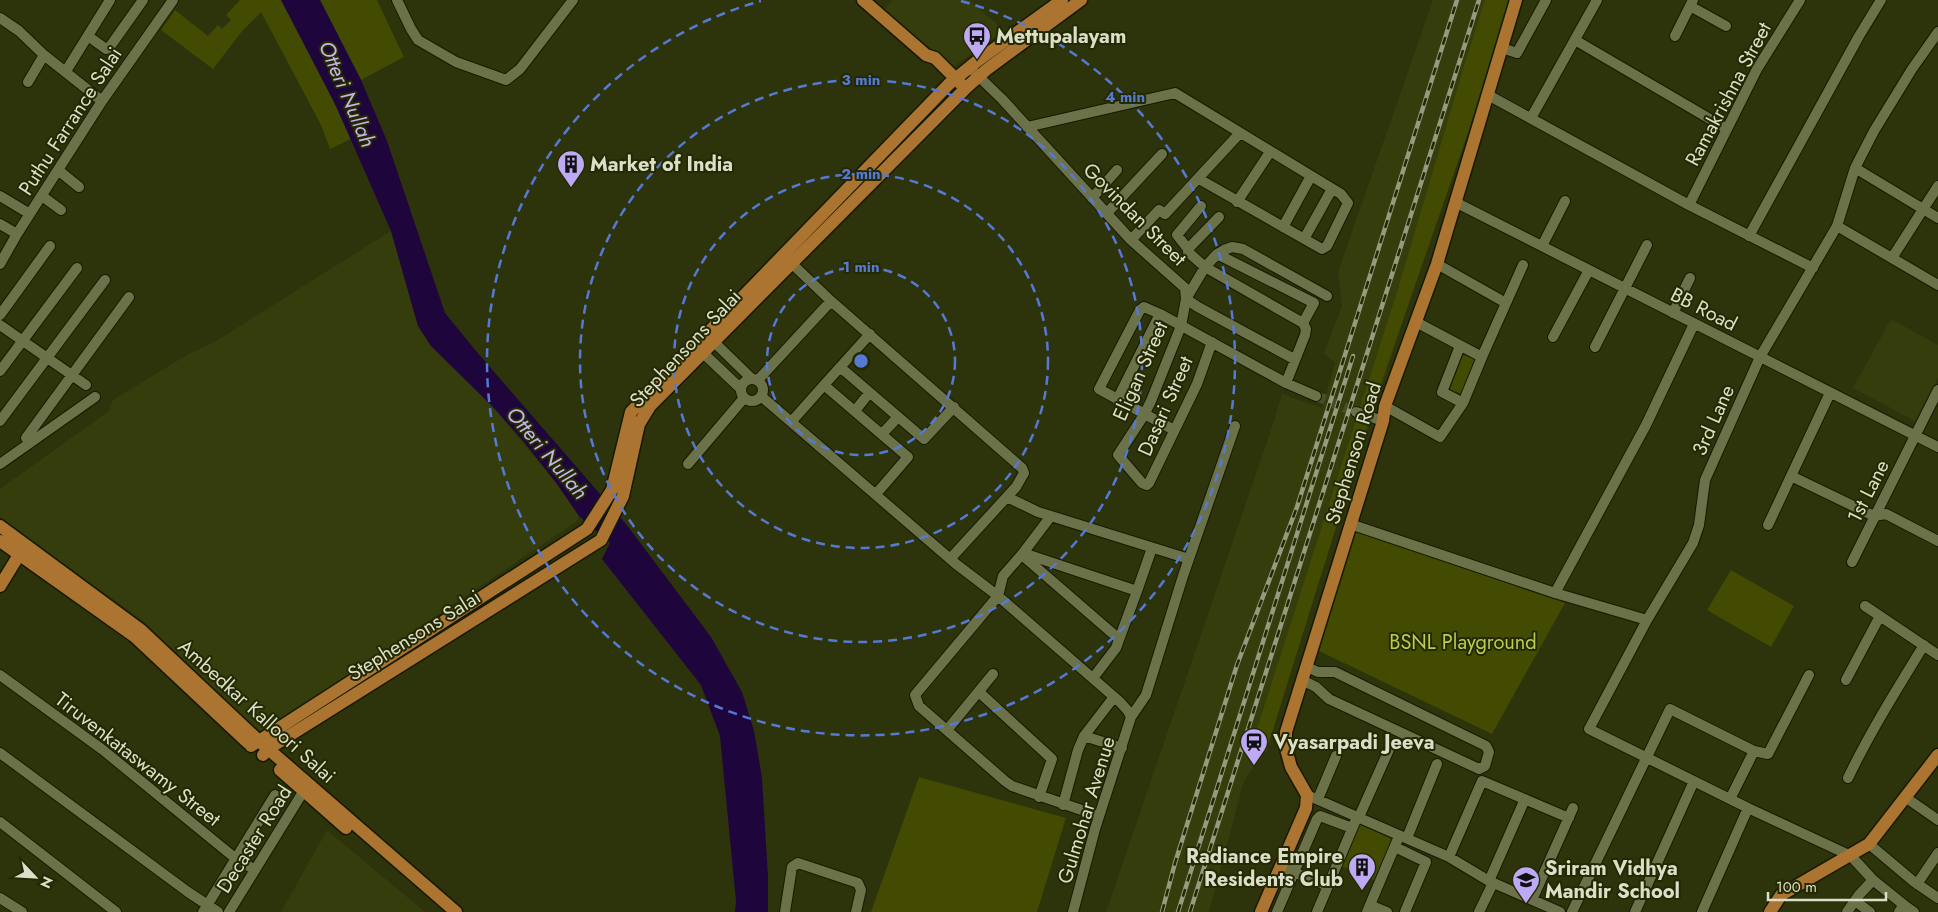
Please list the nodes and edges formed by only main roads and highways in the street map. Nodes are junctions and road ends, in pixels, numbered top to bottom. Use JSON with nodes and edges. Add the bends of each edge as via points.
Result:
{"nodes":[{"id":1,"x":863,"y":0,"type":"edge"},
{"id":2,"x":1062,"y":0,"type":"edge"},
{"id":3,"x":1081,"y":0,"type":"edge"},
{"id":4,"x":1516,"y":0,"type":"edge"},
{"id":5,"x":974,"y":72,"type":"junction"},
{"id":6,"x":952,"y":81,"type":"junction"},
{"id":7,"x":963,"y":92,"type":"junction"},
{"id":8,"x":787,"y":260,"type":"junction"},
{"id":9,"x":617,"y":493,"type":"junction"},
{"id":10,"x":0,"y":526,"type":"edge"},
{"id":11,"x":0,"y":541,"type":"edge"},
{"id":12,"x":22,"y":550,"type":"junction"},
{"id":13,"x":0,"y":586,"type":"edge"},
{"id":14,"x":260,"y":748,"type":"junction"},
{"id":15,"x":1938,"y":755,"type":"edge"},
{"id":16,"x":307,"y":788,"type":"junction"},
{"id":17,"x":1775,"y":910,"type":"edge"},
{"id":18,"x":444,"y":912,"type":"edge"},
{"id":19,"x":456,"y":912,"type":"edge"},
{"id":20,"x":1261,"y":912,"type":"edge"}],
"edges":[{"from":1,"to":6,"type":"main road","via":[[926,55],[935,58]]},
{"from":2,"to":5,"type":"main road"},
{"from":3,"to":5,"type":"main road"},
{"from":4,"to":20,"type":"main road","name":"Stephenson Road","via":[[1437,264],[1385,406],[1350,524],[1311,669],[1310,684],[1286,732],[1290,767],[1312,797]]},
{"from":5,"to":6,"type":"main road","name":"Stephensons Salai"},
{"from":5,"to":7,"type":"main road","name":"Stephensons Salai"},
{"from":6,"to":7,"type":"main road"},
{"from":6,"to":8,"type":"main road","name":"Stephensons Salai"},
{"from":7,"to":8,"type":"main road","name":"Stephensons Salai"},
{"from":8,"to":9,"type":"main road","name":"Stephensons Salai","via":[[714,342],[650,406],[639,424]]},
{"from":8,"to":9,"type":"main road","name":"Stephensons Salai","via":[[631,412]]},
{"from":9,"to":14,"type":"main road","name":"Stephensons Salai","via":[[587,529]]},
{"from":9,"to":14,"type":"main road","name":"Stephensons Salai","via":[[602,540]]},
{"from":10,"to":12,"type":"main road"},
{"from":11,"to":12,"type":"main road"},
{"from":12,"to":13,"type":"main road"},
{"from":12,"to":14,"type":"main road","name":"Ambedkar Kalloori Salai","via":[[134,636]]},
{"from":14,"to":16,"type":"main road","name":"Ambedkar Kalloori Salai"},
{"from":15,"to":17,"type":"main road","via":[[1869,844],[1781,895]]},
{"from":16,"to":18,"type":"main road","name":"Ambedkar Kalloori Salai"},
{"from":16,"to":19,"type":"main road","name":"Ambedkar Kalloori Salai"}]}
